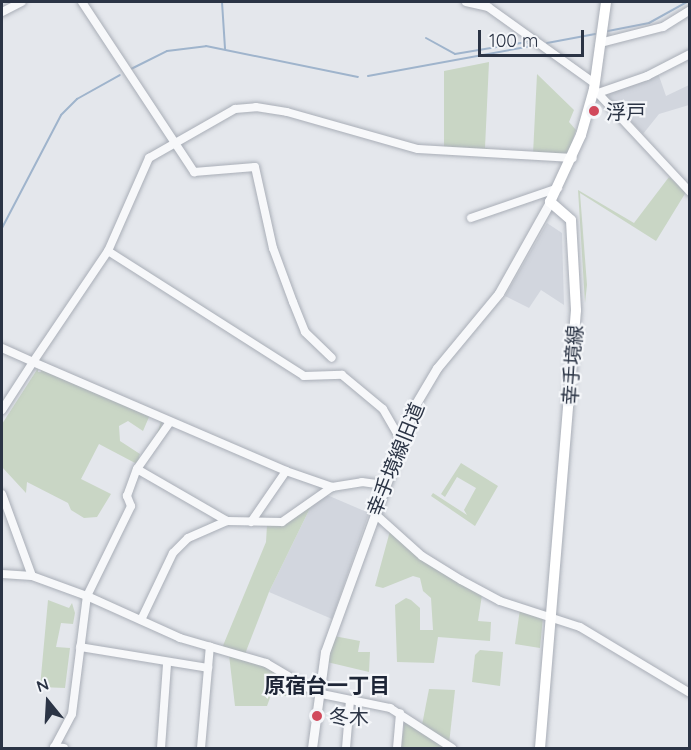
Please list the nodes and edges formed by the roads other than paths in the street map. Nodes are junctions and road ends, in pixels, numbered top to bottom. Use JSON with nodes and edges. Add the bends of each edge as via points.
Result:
{"nodes":[{"id":1,"x":22,"y":2,"type":"edge"},
{"id":2,"x":82,"y":2,"type":"edge"},
{"id":3,"x":467,"y":2,"type":"edge"},
{"id":4,"x":606,"y":2,"type":"edge"},
{"id":5,"x":690,"y":10,"type":"edge"},
{"id":6,"x":2,"y":12,"type":"edge"},
{"id":7,"x":600,"y":43,"type":"junction"},
{"id":8,"x":690,"y":54,"type":"edge"},
{"id":9,"x":595,"y":88,"type":"junction"},
{"id":10,"x":172,"y":142,"type":"junction"},
{"id":11,"x":573,"y":158,"type":"junction"},
{"id":12,"x":558,"y":188,"type":"junction"},
{"id":13,"x":690,"y":192,"type":"edge"},
{"id":14,"x":550,"y":202,"type":"junction"},
{"id":15,"x":471,"y":218,"type":"dead end"},
{"id":16,"x":108,"y":251,"type":"junction"},
{"id":17,"x":2,"y":348,"type":"edge"},
{"id":18,"x":332,"y":357,"type":"dead end"},
{"id":19,"x":33,"y":362,"type":"junction"},
{"id":20,"x":2,"y":410,"type":"edge"},
{"id":21,"x":170,"y":422,"type":"junction"},
{"id":22,"x":401,"y":440,"type":"junction"},
{"id":23,"x":137,"y":469,"type":"junction"},
{"id":24,"x":286,"y":471,"type":"junction"},
{"id":25,"x":384,"y":485,"type":"junction"},
{"id":26,"x":332,"y":487,"type":"junction"},
{"id":27,"x":2,"y":494,"type":"edge"},
{"id":28,"x":374,"y":513,"type":"junction"},
{"id":29,"x":227,"y":521,"type":"junction"},
{"id":30,"x":251,"y":522,"type":"junction"},
{"id":31,"x":2,"y":574,"type":"edge"},
{"id":32,"x":32,"y":576,"type":"junction"},
{"id":33,"x":87,"y":596,"type":"junction"},
{"id":34,"x":551,"y":617,"type":"junction"},
{"id":35,"x":141,"y":620,"type":"junction"},
{"id":36,"x":210,"y":646,"type":"junction"},
{"id":37,"x":80,"y":647,"type":"junction"},
{"id":38,"x":167,"y":664,"type":"junction"},
{"id":39,"x":208,"y":668,"type":"junction"},
{"id":40,"x":317,"y":693,"type":"junction"},
{"id":41,"x":690,"y":693,"type":"edge"},
{"id":42,"x":350,"y":700,"type":"junction"},
{"id":43,"x":400,"y":713,"type":"junction"},
{"id":44,"x":54,"y":748,"type":"edge"},
{"id":45,"x":64,"y":748,"type":"edge"},
{"id":46,"x":161,"y":748,"type":"edge"},
{"id":47,"x":201,"y":748,"type":"edge"},
{"id":48,"x":312,"y":748,"type":"edge"},
{"id":49,"x":346,"y":748,"type":"edge"},
{"id":50,"x":397,"y":748,"type":"edge"},
{"id":51,"x":452,"y":748,"type":"edge"},
{"id":52,"x":540,"y":748,"type":"edge"}],
"edges":[{"from":1,"to":6,"type":"street"},
{"from":2,"to":10,"type":"street"},
{"from":3,"to":9,"type":"street","via":[[488,7]]},
{"from":4,"to":7,"type":"main road"},
{"from":5,"to":7,"type":"street","via":[[663,27]]},
{"from":7,"to":9,"type":"main road"},
{"from":8,"to":9,"type":"street","via":[[647,76]]},
{"from":9,"to":11,"type":"main road"},
{"from":9,"to":13,"type":"street"},
{"from":10,"to":11,"type":"street","via":[[228,112],[256,106],[418,148]]},
{"from":10,"to":16,"type":"street","via":[[149,158]]},
{"from":10,"to":18,"type":"street","via":[[194,171],[255,167],[273,248],[305,332]]},
{"from":11,"to":12,"type":"main road"},
{"from":12,"to":14,"type":"main road"},
{"from":12,"to":15,"type":"street"},
{"from":14,"to":22,"type":"street","name":"幸手境線旧道","via":[[499,293],[436,368]]},
{"from":14,"to":34,"type":"main road","name":"幸手境線","via":[[571,220],[576,284]]},
{"from":16,"to":19,"type":"street"},
{"from":16,"to":22,"type":"street","via":[[304,376],[342,375],[383,410]]},
{"from":17,"to":19,"type":"street"},
{"from":19,"to":20,"type":"street"},
{"from":19,"to":21,"type":"street"},
{"from":21,"to":23,"type":"street"},
{"from":21,"to":24,"type":"street"},
{"from":22,"to":25,"type":"street","name":"幸手境線旧道"},
{"from":23,"to":29,"type":"street"},
{"from":23,"to":33,"type":"street","via":[[127,496],[132,506]]},
{"from":24,"to":26,"type":"street"},
{"from":24,"to":30,"type":"street"},
{"from":25,"to":26,"type":"street","via":[[362,482]]},
{"from":25,"to":28,"type":"street","name":"幸手境線旧道"},
{"from":26,"to":30,"type":"street","via":[[282,522]]},
{"from":27,"to":32,"type":"street"},
{"from":28,"to":34,"type":"street","via":[[422,556],[461,580],[500,601]]},
{"from":28,"to":40,"type":"street","name":"幸手境線旧道","via":[[325,652]]},
{"from":29,"to":30,"type":"street"},
{"from":29,"to":35,"type":"street","via":[[180,544]]},
{"from":31,"to":32,"type":"street"},
{"from":32,"to":33,"type":"street"},
{"from":33,"to":35,"type":"street"},
{"from":33,"to":37,"type":"street"},
{"from":34,"to":41,"type":"street","via":[[600,638]]},
{"from":34,"to":52,"type":"main road","name":"幸手境線"},
{"from":35,"to":36,"type":"street","via":[[180,638]]},
{"from":36,"to":39,"type":"street"},
{"from":36,"to":40,"type":"street","via":[[266,663]]},
{"from":37,"to":38,"type":"street"},
{"from":37,"to":44,"type":"street","via":[[72,714]]},
{"from":38,"to":39,"type":"street"},
{"from":38,"to":46,"type":"street"},
{"from":39,"to":47,"type":"street"},
{"from":40,"to":42,"type":"street"},
{"from":40,"to":48,"type":"street","name":"幸手境線旧道"},
{"from":42,"to":43,"type":"street"},
{"from":42,"to":49,"type":"street"},
{"from":43,"to":50,"type":"street"},
{"from":43,"to":51,"type":"street"},
{"from":44,"to":45,"type":"street"}]}
